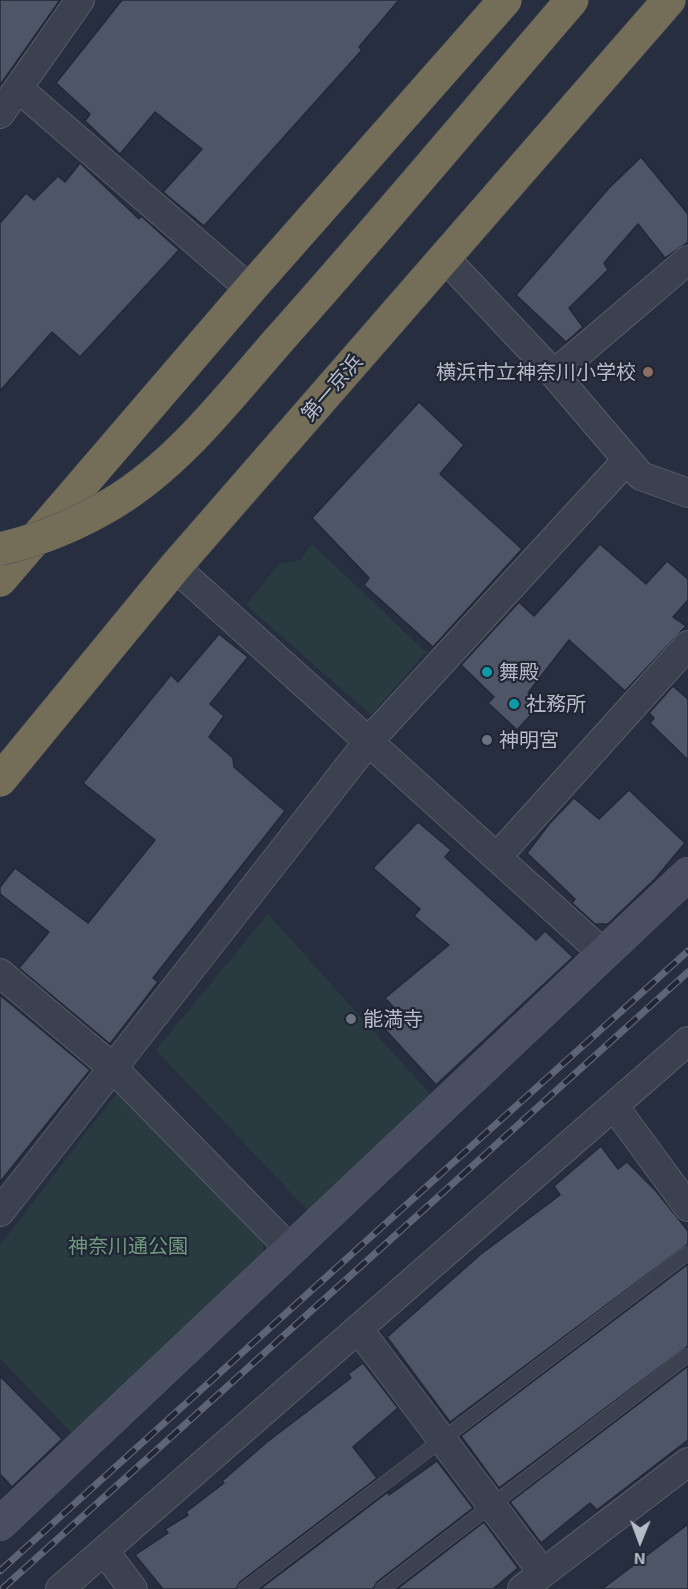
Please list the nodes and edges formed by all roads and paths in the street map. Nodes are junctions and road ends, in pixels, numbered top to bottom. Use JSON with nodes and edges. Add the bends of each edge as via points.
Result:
{"nodes":[{"id":1,"x":80,"y":0,"type":"edge"},
{"id":2,"x":572,"y":0,"type":"edge"},
{"id":3,"x":669,"y":0,"type":"edge"},
{"id":4,"x":503,"y":1,"type":"edge"},
{"id":5,"x":18,"y":88,"type":"junction"},
{"id":6,"x":0,"y":114,"type":"edge"},
{"id":7,"x":446,"y":259,"type":"junction"},
{"id":8,"x":688,"y":260,"type":"edge"},
{"id":9,"x":250,"y":289,"type":"junction"},
{"id":10,"x":554,"y":374,"type":"junction"},
{"id":11,"x":627,"y":460,"type":"junction"},
{"id":12,"x":688,"y":492,"type":"edge"},
{"id":13,"x":0,"y":549,"type":"edge"},
{"id":14,"x":176,"y":567,"type":"junction"},
{"id":15,"x":0,"y":580,"type":"edge"},
{"id":16,"x":688,"y":645,"type":"edge"},
{"id":17,"x":368,"y":742,"type":"junction"},
{"id":18,"x":0,"y":780,"type":"edge"},
{"id":19,"x":497,"y":857,"type":"junction"},
{"id":20,"x":688,"y":874,"type":"edge"},
{"id":21,"x":604,"y":954,"type":"junction"},
{"id":22,"x":0,"y":972,"type":"edge"},
{"id":23,"x":688,"y":1041,"type":"edge"},
{"id":24,"x":113,"y":1068,"type":"junction"},
{"id":25,"x":614,"y":1106,"type":"junction"},
{"id":26,"x":688,"y":1207,"type":"edge"},
{"id":27,"x":0,"y":1212,"type":"edge"},
{"id":28,"x":289,"y":1248,"type":"junction"},
{"id":29,"x":688,"y":1253,"type":"edge"},
{"id":30,"x":359,"y":1330,"type":"junction"},
{"id":31,"x":688,"y":1355,"type":"edge"},
{"id":32,"x":442,"y":1440,"type":"junction"},
{"id":33,"x":688,"y":1462,"type":"edge"},
{"id":34,"x":491,"y":1504,"type":"junction"},
{"id":35,"x":0,"y":1524,"type":"edge"},
{"id":36,"x":105,"y":1552,"type":"junction"},
{"id":37,"x":532,"y":1581,"type":"edge"},
{"id":38,"x":60,"y":1589,"type":"edge"},
{"id":39,"x":133,"y":1589,"type":"edge"},
{"id":40,"x":245,"y":1589,"type":"edge"},
{"id":41,"x":382,"y":1589,"type":"edge"}],
"edges":[{"from":1,"to":5,"type":"street"},
{"from":2,"to":13,"type":"highway","bridge":true,"via":[[327,287],[176,453],[114,502],[66,528]]},
{"from":3,"to":7,"type":"highway","name":"第一京浜"},
{"from":4,"to":9,"type":"highway"},
{"from":5,"to":6,"type":"street"},
{"from":5,"to":9,"type":"street"},
{"from":7,"to":10,"type":"street"},
{"from":7,"to":14,"type":"highway","name":"第一京浜"},
{"from":8,"to":10,"type":"street"},
{"from":9,"to":15,"type":"highway"},
{"from":10,"to":11,"type":"street"},
{"from":11,"to":12,"type":"street","via":[[641,476]]},
{"from":11,"to":17,"type":"street"},
{"from":14,"to":17,"type":"street"},
{"from":14,"to":18,"type":"highway","name":"第一京浜"},
{"from":16,"to":19,"type":"street"},
{"from":17,"to":19,"type":"street"},
{"from":17,"to":24,"type":"street"},
{"from":19,"to":21,"type":"street"},
{"from":20,"to":21,"type":"street"},
{"from":21,"to":28,"type":"street"},
{"from":22,"to":24,"type":"street"},
{"from":23,"to":25,"type":"street"},
{"from":24,"to":27,"type":"street"},
{"from":24,"to":28,"type":"street"},
{"from":25,"to":26,"type":"street"},
{"from":25,"to":30,"type":"street"},
{"from":28,"to":35,"type":"street"},
{"from":29,"to":32,"type":"lane"},
{"from":30,"to":32,"type":"street"},
{"from":30,"to":36,"type":"street"},
{"from":31,"to":34,"type":"lane"},
{"from":32,"to":34,"type":"street"},
{"from":32,"to":40,"type":"lane"},
{"from":33,"to":37,"type":"street"},
{"from":34,"to":37,"type":"street"},
{"from":34,"to":41,"type":"lane"},
{"from":36,"to":38,"type":"street"},
{"from":36,"to":39,"type":"street"}]}
